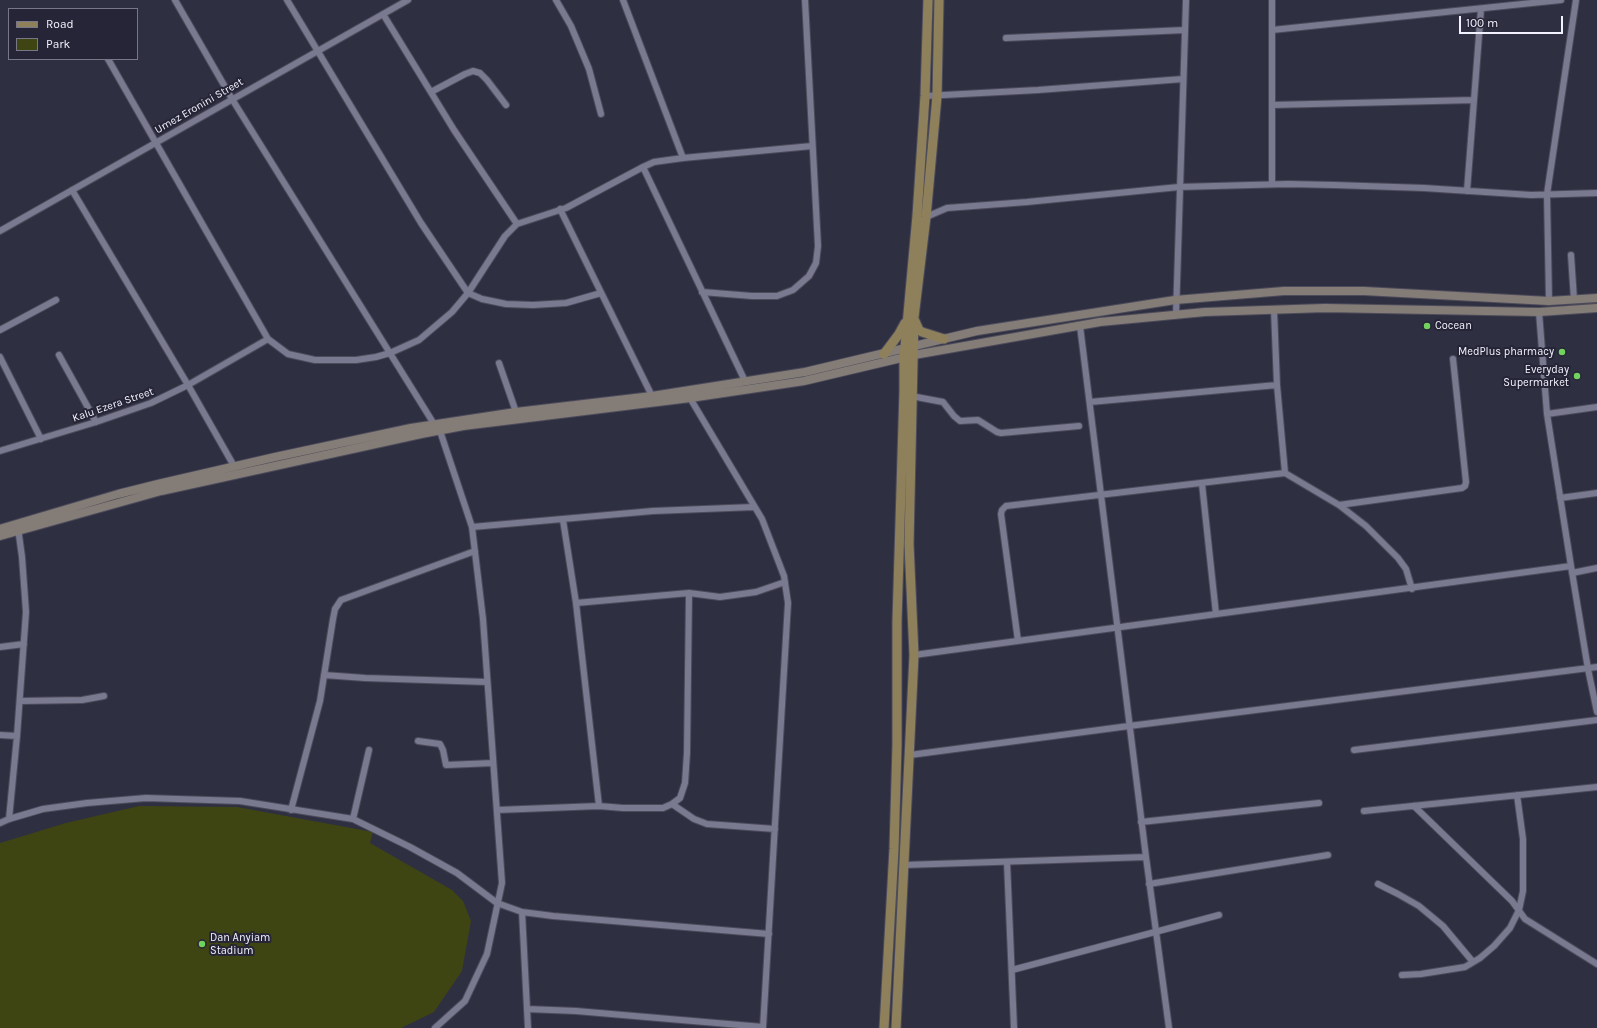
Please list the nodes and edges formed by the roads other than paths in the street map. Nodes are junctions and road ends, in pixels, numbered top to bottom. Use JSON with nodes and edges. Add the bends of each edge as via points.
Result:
{"nodes":[{"id":1,"x":175,"y":0,"type":"edge"},
{"id":2,"x":287,"y":0,"type":"edge"},
{"id":3,"x":408,"y":0,"type":"edge"},
{"id":4,"x":556,"y":0,"type":"edge"},
{"id":5,"x":623,"y":0,"type":"edge"},
{"id":6,"x":805,"y":0,"type":"edge"},
{"id":7,"x":928,"y":0,"type":"edge"},
{"id":8,"x":939,"y":0,"type":"edge"},
{"id":9,"x":1186,"y":0,"type":"edge"},
{"id":10,"x":1272,"y":0,"type":"edge"},
{"id":11,"x":1561,"y":0,"type":"edge"},
{"id":12,"x":1576,"y":0,"type":"edge"},
{"id":13,"x":1481,"y":9,"type":"junction"},
{"id":14,"x":383,"y":14,"type":"junction"},
{"id":15,"x":1185,"y":30,"type":"junction"},
{"id":16,"x":1272,"y":30,"type":"junction"},
{"id":17,"x":1006,"y":38,"type":"dead end"},
{"id":18,"x":319,"y":50,"type":"junction"},
{"id":19,"x":109,"y":60,"type":"edge"},
{"id":20,"x":1183,"y":79,"type":"junction"},
{"id":21,"x":431,"y":92,"type":"junction"},
{"id":22,"x":925,"y":96,"type":"junction"},
{"id":23,"x":937,"y":96,"type":"junction"},
{"id":24,"x":232,"y":99,"type":"junction"},
{"id":25,"x":1474,"y":100,"type":"junction"},
{"id":26,"x":506,"y":105,"type":"dead end"},
{"id":27,"x":1272,"y":105,"type":"junction"},
{"id":28,"x":601,"y":114,"type":"dead end"},
{"id":29,"x":155,"y":143,"type":"junction"},
{"id":30,"x":812,"y":146,"type":"junction"},
{"id":31,"x":683,"y":158,"type":"junction"},
{"id":32,"x":643,"y":167,"type":"junction"},
{"id":33,"x":1272,"y":184,"type":"junction"},
{"id":34,"x":1179,"y":187,"type":"junction"},
{"id":35,"x":72,"y":190,"type":"junction"},
{"id":36,"x":1467,"y":191,"type":"junction"},
{"id":37,"x":1597,"y":193,"type":"edge"},
{"id":38,"x":1547,"y":194,"type":"junction"},
{"id":39,"x":560,"y":209,"type":"junction"},
{"id":40,"x":926,"y":216,"type":"junction"},
{"id":41,"x":517,"y":224,"type":"junction"},
{"id":42,"x":0,"y":231,"type":"edge"},
{"id":43,"x":1571,"y":255,"type":"dead end"},
{"id":44,"x":702,"y":292,"type":"junction"},
{"id":45,"x":468,"y":293,"type":"junction"},
{"id":46,"x":601,"y":293,"type":"junction"},
{"id":47,"x":1457,"y":297,"type":"junction"},
{"id":48,"x":1597,"y":298,"type":"edge"},
{"id":49,"x":56,"y":300,"type":"dead end"},
{"id":50,"x":1175,"y":300,"type":"junction"},
{"id":51,"x":1574,"y":300,"type":"junction"},
{"id":52,"x":1549,"y":301,"type":"junction"},
{"id":53,"x":1597,"y":308,"type":"edge"},
{"id":54,"x":1274,"y":310,"type":"junction"},
{"id":55,"x":1458,"y":310,"type":"junction"},
{"id":56,"x":1538,"y":312,"type":"junction"},
{"id":57,"x":1176,"y":315,"type":"junction"},
{"id":58,"x":911,"y":317,"type":"junction"},
{"id":59,"x":1080,"y":326,"type":"junction"},
{"id":60,"x":0,"y":330,"type":"edge"},
{"id":61,"x":268,"y":339,"type":"junction"},
{"id":62,"x":944,"y":339,"type":"junction"},
{"id":63,"x":914,"y":351,"type":"junction"},
{"id":64,"x":390,"y":353,"type":"junction"},
{"id":65,"x":884,"y":354,"type":"junction"},
{"id":66,"x":904,"y":354,"type":"junction"},
{"id":67,"x":58,"y":355,"type":"dead end"},
{"id":68,"x":0,"y":357,"type":"edge"},
{"id":69,"x":1453,"y":359,"type":"dead end"},
{"id":70,"x":499,"y":363,"type":"dead end"},
{"id":71,"x":745,"y":381,"type":"junction"},
{"id":72,"x":188,"y":385,"type":"junction"},
{"id":73,"x":1277,"y":385,"type":"junction"},
{"id":74,"x":652,"y":396,"type":"junction"},
{"id":75,"x":912,"y":396,"type":"junction"},
{"id":76,"x":690,"y":398,"type":"junction"},
{"id":77,"x":1090,"y":402,"type":"junction"},
{"id":78,"x":1597,"y":407,"type":"edge"},
{"id":79,"x":516,"y":412,"type":"junction"},
{"id":80,"x":1548,"y":414,"type":"junction"},
{"id":81,"x":96,"y":422,"type":"junction"},
{"id":82,"x":434,"y":424,"type":"junction"},
{"id":83,"x":1079,"y":426,"type":"dead end"},
{"id":84,"x":440,"y":431,"type":"junction"},
{"id":85,"x":41,"y":439,"type":"junction"},
{"id":86,"x":0,"y":451,"type":"edge"},
{"id":87,"x":234,"y":466,"type":"junction"},
{"id":88,"x":1285,"y":473,"type":"junction"},
{"id":89,"x":1202,"y":484,"type":"junction"},
{"id":90,"x":1597,"y":493,"type":"edge"},
{"id":91,"x":1101,"y":494,"type":"junction"},
{"id":92,"x":1560,"y":498,"type":"junction"},
{"id":93,"x":1339,"y":505,"type":"junction"},
{"id":94,"x":754,"y":507,"type":"junction"},
{"id":95,"x":563,"y":520,"type":"junction"},
{"id":96,"x":18,"y":527,"type":"junction"},
{"id":97,"x":472,"y":527,"type":"junction"},
{"id":98,"x":0,"y":529,"type":"edge"},
{"id":99,"x":0,"y":536,"type":"edge"},
{"id":100,"x":474,"y":551,"type":"junction"},
{"id":101,"x":1597,"y":568,"type":"edge"},
{"id":102,"x":1571,"y":570,"type":"junction"},
{"id":103,"x":785,"y":582,"type":"junction"},
{"id":104,"x":1412,"y":589,"type":"junction"},
{"id":105,"x":689,"y":594,"type":"junction"},
{"id":106,"x":576,"y":603,"type":"junction"},
{"id":107,"x":1216,"y":614,"type":"junction"},
{"id":108,"x":1117,"y":627,"type":"junction"},
{"id":109,"x":1018,"y":640,"type":"junction"},
{"id":110,"x":24,"y":644,"type":"junction"},
{"id":111,"x":0,"y":647,"type":"edge"},
{"id":112,"x":914,"y":655,"type":"junction"},
{"id":113,"x":1597,"y":667,"type":"edge"},
{"id":114,"x":1588,"y":669,"type":"junction"},
{"id":115,"x":324,"y":675,"type":"junction"},
{"id":116,"x":487,"y":682,"type":"junction"},
{"id":117,"x":104,"y":696,"type":"dead end"},
{"id":118,"x":20,"y":701,"type":"junction"},
{"id":119,"x":1597,"y":712,"type":"edge"},
{"id":120,"x":1597,"y":720,"type":"edge"},
{"id":121,"x":1130,"y":726,"type":"junction"},
{"id":122,"x":0,"y":735,"type":"edge"},
{"id":123,"x":18,"y":736,"type":"junction"},
{"id":124,"x":418,"y":741,"type":"dead end"},
{"id":125,"x":369,"y":750,"type":"dead end"},
{"id":126,"x":1354,"y":750,"type":"dead end"},
{"id":127,"x":910,"y":755,"type":"junction"},
{"id":128,"x":493,"y":763,"type":"junction"},
{"id":129,"x":896,"y":781,"type":"junction"},
{"id":130,"x":908,"y":782,"type":"junction"},
{"id":131,"x":1597,"y":786,"type":"edge"},
{"id":132,"x":1517,"y":795,"type":"junction"},
{"id":133,"x":1319,"y":803,"type":"dead end"},
{"id":134,"x":672,"y":804,"type":"junction"},
{"id":135,"x":599,"y":806,"type":"junction"},
{"id":136,"x":1414,"y":806,"type":"junction"},
{"id":137,"x":291,"y":810,"type":"junction"},
{"id":138,"x":496,"y":810,"type":"junction"},
{"id":139,"x":1364,"y":811,"type":"dead end"},
{"id":140,"x":9,"y":819,"type":"junction"},
{"id":141,"x":353,"y":819,"type":"junction"},
{"id":142,"x":1141,"y":822,"type":"junction"},
{"id":143,"x":0,"y":824,"type":"edge"},
{"id":144,"x":775,"y":829,"type":"junction"},
{"id":145,"x":1328,"y":855,"type":"dead end"},
{"id":146,"x":1146,"y":857,"type":"junction"},
{"id":147,"x":1007,"y":862,"type":"junction"},
{"id":148,"x":904,"y":865,"type":"junction"},
{"id":149,"x":1149,"y":884,"type":"junction"},
{"id":150,"x":1378,"y":884,"type":"dead end"},
{"id":151,"x":498,"y":903,"type":"junction"},
{"id":152,"x":1519,"y":910,"type":"junction"},
{"id":153,"x":522,"y":912,"type":"junction"},
{"id":154,"x":1219,"y":915,"type":"dead end"},
{"id":155,"x":1156,"y":932,"type":"junction"},
{"id":156,"x":769,"y":934,"type":"junction"},
{"id":157,"x":1473,"y":962,"type":"junction"},
{"id":158,"x":1597,"y":964,"type":"edge"},
{"id":159,"x":1012,"y":970,"type":"junction"},
{"id":160,"x":1402,"y":975,"type":"dead end"},
{"id":161,"x":527,"y":1009,"type":"junction"},
{"id":162,"x":763,"y":1027,"type":"edge"},
{"id":163,"x":435,"y":1028,"type":"edge"},
{"id":164,"x":528,"y":1028,"type":"edge"},
{"id":165,"x":884,"y":1028,"type":"edge"},
{"id":166,"x":896,"y":1028,"type":"edge"},
{"id":167,"x":1014,"y":1028,"type":"edge"},
{"id":168,"x":1169,"y":1028,"type":"edge"}],
"edges":[{"from":1,"to":24,"type":"street"},
{"from":2,"to":18,"type":"street"},
{"from":3,"to":14,"type":"street","name":"Umez Eronini Street"},
{"from":4,"to":28,"type":"street","via":[[571,26],[589,69]]},
{"from":5,"to":31,"type":"street"},
{"from":6,"to":30,"type":"street"},
{"from":7,"to":22,"type":"main road"},
{"from":8,"to":23,"type":"main road"},
{"from":9,"to":15,"type":"street"},
{"from":10,"to":16,"type":"street"},
{"from":11,"to":13,"type":"street"},
{"from":12,"to":38,"type":"street"},
{"from":13,"to":16,"type":"street"},
{"from":13,"to":25,"type":"street"},
{"from":14,"to":18,"type":"street","name":"Umez Eronini Street"},
{"from":14,"to":21,"type":"street"},
{"from":15,"to":17,"type":"street"},
{"from":15,"to":20,"type":"street"},
{"from":16,"to":27,"type":"street"},
{"from":18,"to":24,"type":"street","name":"Umez Eronini Street"},
{"from":18,"to":45,"type":"street","via":[[421,223]]},
{"from":19,"to":29,"type":"street"},
{"from":20,"to":23,"type":"street"},
{"from":20,"to":34,"type":"street"},
{"from":21,"to":26,"type":"street","via":[[473,71],[480,73],[487,80]]},
{"from":21,"to":41,"type":"street"},
{"from":22,"to":23,"type":"street"},
{"from":22,"to":58,"type":"main road"},
{"from":23,"to":40,"type":"main road"},
{"from":24,"to":29,"type":"street","name":"Umez Eronini Street"},
{"from":24,"to":64,"type":"street"},
{"from":25,"to":27,"type":"street"},
{"from":25,"to":36,"type":"street"},
{"from":27,"to":33,"type":"street"},
{"from":29,"to":35,"type":"street","name":"Umez Eronini Street"},
{"from":29,"to":61,"type":"street"},
{"from":30,"to":31,"type":"street"},
{"from":30,"to":44,"type":"street","via":[[818,246],[816,263],[809,276],[793,290],[777,296]]},
{"from":31,"to":32,"type":"street","via":[[654,162]]},
{"from":32,"to":39,"type":"street"},
{"from":32,"to":44,"type":"street"},
{"from":33,"to":34,"type":"street"},
{"from":33,"to":36,"type":"street"},
{"from":34,"to":40,"type":"street","via":[[948,208]]},
{"from":34,"to":50,"type":"street"},
{"from":35,"to":42,"type":"street","name":"Umez Eronini Street"},
{"from":35,"to":72,"type":"street"},
{"from":36,"to":38,"type":"street"},
{"from":37,"to":38,"type":"street"},
{"from":38,"to":52,"type":"street"},
{"from":39,"to":41,"type":"street"},
{"from":39,"to":46,"type":"street"},
{"from":40,"to":58,"type":"main road"},
{"from":41,"to":45,"type":"street","via":[[505,236]]},
{"from":43,"to":51,"type":"street"},
{"from":44,"to":71,"type":"street"},
{"from":45,"to":46,"type":"street","via":[[506,304],[533,305],[566,303]]},
{"from":45,"to":64,"type":"street","via":[[452,312],[419,340]]},
{"from":46,"to":74,"type":"street"},
{"from":47,"to":50,"type":"main road","via":[[1364,291],[1284,290]]},
{"from":47,"to":52,"type":"main road"},
{"from":47,"to":55,"type":"main road"},
{"from":48,"to":51,"type":"main road"},
{"from":49,"to":60,"type":"street"},
{"from":50,"to":57,"type":"street"},
{"from":50,"to":62,"type":"main road","via":[[977,331]]},
{"from":51,"to":52,"type":"main road"},
{"from":53,"to":56,"type":"main road"},
{"from":54,"to":55,"type":"main road"},
{"from":54,"to":57,"type":"main road"},
{"from":54,"to":73,"type":"street"},
{"from":55,"to":56,"type":"main road"},
{"from":56,"to":80,"type":"street"},
{"from":57,"to":59,"type":"main road"},
{"from":58,"to":62,"type":"main road","via":[[922,332]]},
{"from":58,"to":63,"type":"main road"},
{"from":58,"to":65,"type":"main road"},
{"from":58,"to":66,"type":"main road"},
{"from":59,"to":63,"type":"main road"},
{"from":59,"to":77,"type":"street"},
{"from":61,"to":64,"type":"street","via":[[288,354],[315,360],[356,360]]},
{"from":61,"to":72,"type":"street","name":"Kalu Ezera Street"},
{"from":62,"to":63,"type":"main road"},
{"from":63,"to":66,"type":"main road"},
{"from":63,"to":75,"type":"main road"},
{"from":64,"to":82,"type":"street"},
{"from":65,"to":66,"type":"main road"},
{"from":65,"to":71,"type":"main road","via":[[805,372]]},
{"from":66,"to":76,"type":"main road","via":[[804,381]]},
{"from":66,"to":129,"type":"main road"},
{"from":67,"to":81,"type":"street"},
{"from":68,"to":85,"type":"street"},
{"from":69,"to":93,"type":"street","via":[[1465,486]]},
{"from":70,"to":79,"type":"street"},
{"from":71,"to":74,"type":"main road"},
{"from":72,"to":81,"type":"street","name":"Kalu Ezera Street","via":[[151,403]]},
{"from":72,"to":87,"type":"street"},
{"from":73,"to":77,"type":"street"},
{"from":73,"to":88,"type":"street"},
{"from":74,"to":79,"type":"main road"},
{"from":75,"to":83,"type":"street","via":[[942,402],[960,421],[978,420],[1001,433]]},
{"from":75,"to":112,"type":"main road","via":[[909,544]]},
{"from":76,"to":84,"type":"main road"},
{"from":76,"to":94,"type":"street"},
{"from":77,"to":91,"type":"street"},
{"from":78,"to":80,"type":"street"},
{"from":79,"to":82,"type":"main road"},
{"from":80,"to":92,"type":"street"},
{"from":81,"to":85,"type":"street","name":"Kalu Ezera Street"},
{"from":82,"to":87,"type":"main road"},
{"from":84,"to":96,"type":"main road","via":[[161,491]]},
{"from":84,"to":97,"type":"street"},
{"from":85,"to":86,"type":"street","name":"Kalu Ezera Street"},
{"from":87,"to":96,"type":"main road","via":[[118,494]]},
{"from":88,"to":89,"type":"street"},
{"from":88,"to":93,"type":"street"},
{"from":89,"to":91,"type":"street"},
{"from":89,"to":107,"type":"street"},
{"from":90,"to":92,"type":"street"},
{"from":91,"to":108,"type":"street"},
{"from":91,"to":109,"type":"street","via":[[1006,506],[1002,510]]},
{"from":92,"to":102,"type":"street"},
{"from":93,"to":104,"type":"street","via":[[1366,526],[1398,558],[1406,569]]},
{"from":94,"to":95,"type":"street","via":[[653,511]]},
{"from":94,"to":103,"type":"street","via":[[762,518]]},
{"from":95,"to":97,"type":"street"},
{"from":95,"to":106,"type":"street"},
{"from":96,"to":98,"type":"main road"},
{"from":96,"to":99,"type":"main road"},
{"from":96,"to":110,"type":"street","via":[[26,612]]},
{"from":97,"to":100,"type":"street"},
{"from":100,"to":115,"type":"street","via":[[341,600],[335,609]]},
{"from":100,"to":116,"type":"street","via":[[483,619]]},
{"from":101,"to":102,"type":"street"},
{"from":102,"to":104,"type":"street"},
{"from":102,"to":114,"type":"street"},
{"from":103,"to":105,"type":"street","via":[[756,592],[720,597]]},
{"from":103,"to":144,"type":"street","via":[[788,603]]},
{"from":104,"to":107,"type":"street"},
{"from":105,"to":106,"type":"street"},
{"from":105,"to":134,"type":"street","via":[[685,783],[680,798]]},
{"from":106,"to":135,"type":"street"},
{"from":107,"to":108,"type":"street"},
{"from":108,"to":109,"type":"street"},
{"from":108,"to":121,"type":"street"},
{"from":109,"to":112,"type":"street"},
{"from":110,"to":111,"type":"street"},
{"from":110,"to":118,"type":"street"},
{"from":112,"to":127,"type":"main road"},
{"from":113,"to":114,"type":"street"},
{"from":114,"to":119,"type":"street"},
{"from":114,"to":121,"type":"street"},
{"from":115,"to":116,"type":"street"},
{"from":115,"to":137,"type":"street","via":[[320,701]]},
{"from":116,"to":128,"type":"street"},
{"from":117,"to":118,"type":"street","via":[[82,700]]},
{"from":118,"to":123,"type":"street"},
{"from":120,"to":126,"type":"street"},
{"from":121,"to":127,"type":"street"},
{"from":121,"to":142,"type":"street"},
{"from":122,"to":123,"type":"street"},
{"from":123,"to":140,"type":"street"},
{"from":124,"to":128,"type":"street","via":[[440,744],[446,765]]},
{"from":125,"to":141,"type":"street"},
{"from":127,"to":130,"type":"main road"},
{"from":128,"to":138,"type":"street"},
{"from":129,"to":130,"type":"main road"},
{"from":129,"to":165,"type":"main road"},
{"from":130,"to":148,"type":"main road"},
{"from":131,"to":132,"type":"street"},
{"from":132,"to":136,"type":"street"},
{"from":132,"to":152,"type":"street","via":[[1523,839],[1524,873]]},
{"from":133,"to":142,"type":"street"},
{"from":134,"to":135,"type":"street","via":[[663,808]]},
{"from":134,"to":144,"type":"street","via":[[694,819],[707,824]]},
{"from":135,"to":138,"type":"street"},
{"from":136,"to":139,"type":"street"},
{"from":136,"to":152,"type":"street"},
{"from":137,"to":140,"type":"street","via":[[240,801],[146,798],[43,809]]},
{"from":137,"to":141,"type":"street"},
{"from":138,"to":151,"type":"street","via":[[502,883]]},
{"from":140,"to":143,"type":"street"},
{"from":141,"to":151,"type":"street","via":[[457,873]]},
{"from":142,"to":146,"type":"street"},
{"from":144,"to":156,"type":"street"},
{"from":145,"to":149,"type":"street"},
{"from":146,"to":147,"type":"street"},
{"from":146,"to":149,"type":"street"},
{"from":147,"to":148,"type":"street"},
{"from":147,"to":159,"type":"street"},
{"from":148,"to":166,"type":"main road"},
{"from":149,"to":155,"type":"street"},
{"from":150,"to":157,"type":"street","via":[[1419,906],[1443,926]]},
{"from":151,"to":153,"type":"street"},
{"from":151,"to":163,"type":"street","via":[[487,954],[465,1001]]},
{"from":152,"to":157,"type":"street","via":[[1510,928],[1494,946]]},
{"from":152,"to":158,"type":"street","via":[[1525,919]]},
{"from":153,"to":156,"type":"street"},
{"from":153,"to":161,"type":"street"},
{"from":154,"to":155,"type":"street"},
{"from":155,"to":159,"type":"street"},
{"from":155,"to":168,"type":"street"},
{"from":156,"to":162,"type":"street"},
{"from":157,"to":160,"type":"street","via":[[1465,967],[1446,971]]},
{"from":159,"to":167,"type":"street"},
{"from":161,"to":162,"type":"street"},
{"from":161,"to":164,"type":"street"}]}
